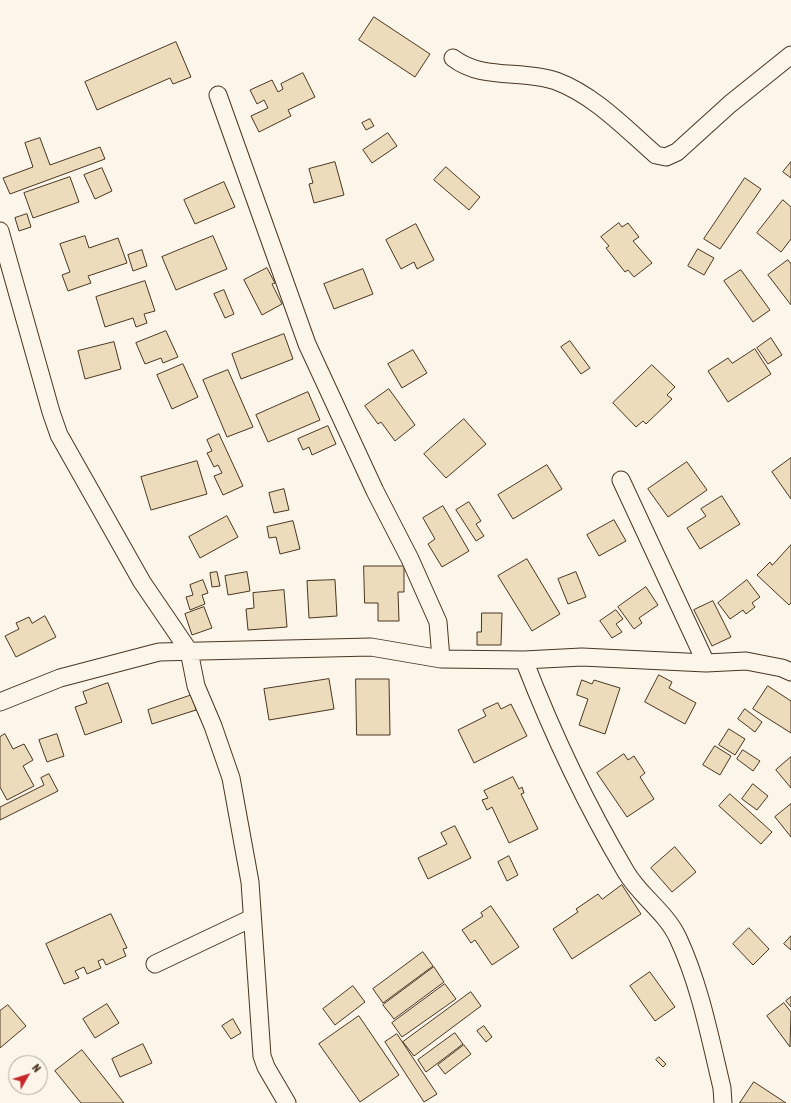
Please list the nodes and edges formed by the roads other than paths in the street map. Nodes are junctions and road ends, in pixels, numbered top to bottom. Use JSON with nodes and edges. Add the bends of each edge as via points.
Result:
{"nodes":[{"id":1,"x":791,"y":55,"type":"edge"},
{"id":2,"x":453,"y":58,"type":"dead end"},
{"id":3,"x":218,"y":95,"type":"dead end"},
{"id":4,"x":0,"y":231,"type":"edge"},
{"id":5,"x":621,"y":480,"type":"dead end"},
{"id":6,"x":189,"y":651,"type":"junction"},
{"id":7,"x":441,"y":659,"type":"junction"},
{"id":8,"x":524,"y":660,"type":"junction"},
{"id":9,"x":706,"y":663,"type":"junction"},
{"id":10,"x":791,"y":672,"type":"edge"},
{"id":11,"x":0,"y":702,"type":"edge"},
{"id":12,"x":252,"y":918,"type":"junction"},
{"id":13,"x":155,"y":964,"type":"dead end"},
{"id":14,"x":287,"y":1103,"type":"edge"},
{"id":15,"x":723,"y":1103,"type":"edge"}],
"edges":[{"from":1,"to":2,"type":"street","via":[[730,104],[677,152],[666,157],[656,154],[576,90],[531,75],[483,72],[464,66]]},
{"from":3,"to":7,"type":"street","via":[[307,344],[438,622]]},
{"from":4,"to":6,"type":"street","via":[[59,435],[142,582]]},
{"from":5,"to":9,"type":"street"},
{"from":6,"to":7,"type":"street","via":[[371,647]]},
{"from":6,"to":11,"type":"street","via":[[159,652],[60,678]]},
{"from":6,"to":12,"type":"street","via":[[196,686],[231,778],[250,882]]},
{"from":7,"to":8,"type":"street"},
{"from":8,"to":9,"type":"street","via":[[582,657]]},
{"from":8,"to":15,"type":"street","via":[[552,733],[627,874],[678,936],[692,974],[722,1088]]},
{"from":9,"to":10,"type":"street","via":[[746,662]]},
{"from":12,"to":13,"type":"street"},
{"from":12,"to":14,"type":"street","via":[[262,1056]]}]}
